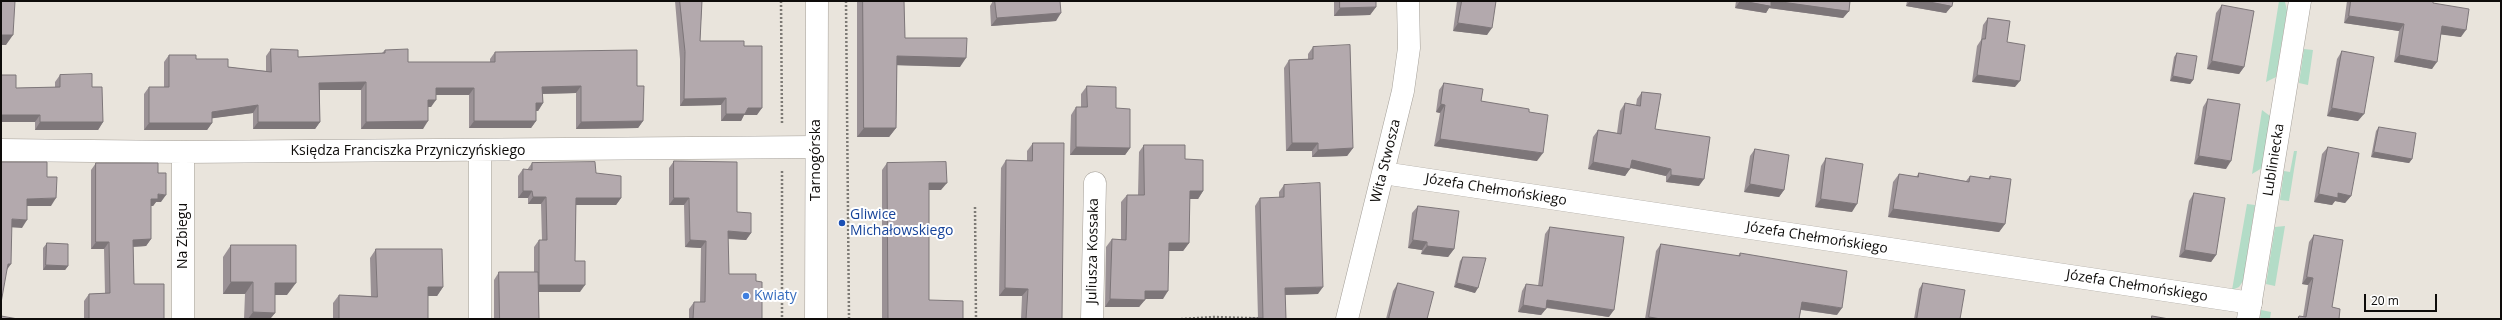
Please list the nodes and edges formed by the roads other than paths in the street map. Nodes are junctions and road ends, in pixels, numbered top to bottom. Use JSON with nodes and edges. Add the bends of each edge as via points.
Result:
{"nodes":[{"id":1,"x":817,"y":1,"type":"edge"},
{"id":2,"x":1408,"y":1,"type":"edge"},
{"id":3,"x":2300,"y":1,"type":"edge"},
{"id":4,"x":816,"y":147,"type":"junction"},
{"id":5,"x":1,"y":150,"type":"edge"},
{"id":6,"x":480,"y":151,"type":"junction"},
{"id":7,"x":183,"y":152,"type":"junction"},
{"id":8,"x":1383,"y":173,"type":"junction"},
{"id":9,"x":1095,"y":183,"type":"dead end"},
{"id":10,"x":2249,"y":311,"type":"edge"},
{"id":11,"x":183,"y":319,"type":"edge"},
{"id":12,"x":480,"y":319,"type":"edge"},
{"id":13,"x":816,"y":319,"type":"edge"},
{"id":14,"x":1092,"y":319,"type":"edge"},
{"id":15,"x":1347,"y":319,"type":"edge"}],
"edges":[{"from":1,"to":4,"type":"street","name":"Tarnogórska"},
{"from":2,"to":8,"type":"street","name":"Wita Stwosza","via":[[1409,48],[1403,91]]},
{"from":3,"to":10,"type":"street","name":"Lubliniecka"},
{"from":4,"to":6,"type":"street","name":"Księdza Franciszka Przyniczyńskiego"},
{"from":4,"to":13,"type":"street","name":"Tarnogórska"},
{"from":5,"to":7,"type":"street","name":"Księdza Franciszka Przyniczyńskiego"},
{"from":6,"to":7,"type":"street","name":"Księdza Franciszka Przyniczyńskiego"},
{"from":6,"to":12,"type":"street"},
{"from":7,"to":11,"type":"street","name":"Na Zbiegu"},
{"from":8,"to":10,"type":"street","name":"Józefa Chełmońskiego"},
{"from":8,"to":15,"type":"street","name":"Wita Stwosza"},
{"from":9,"to":14,"type":"street","name":"Juliusza Kossaka"}]}
